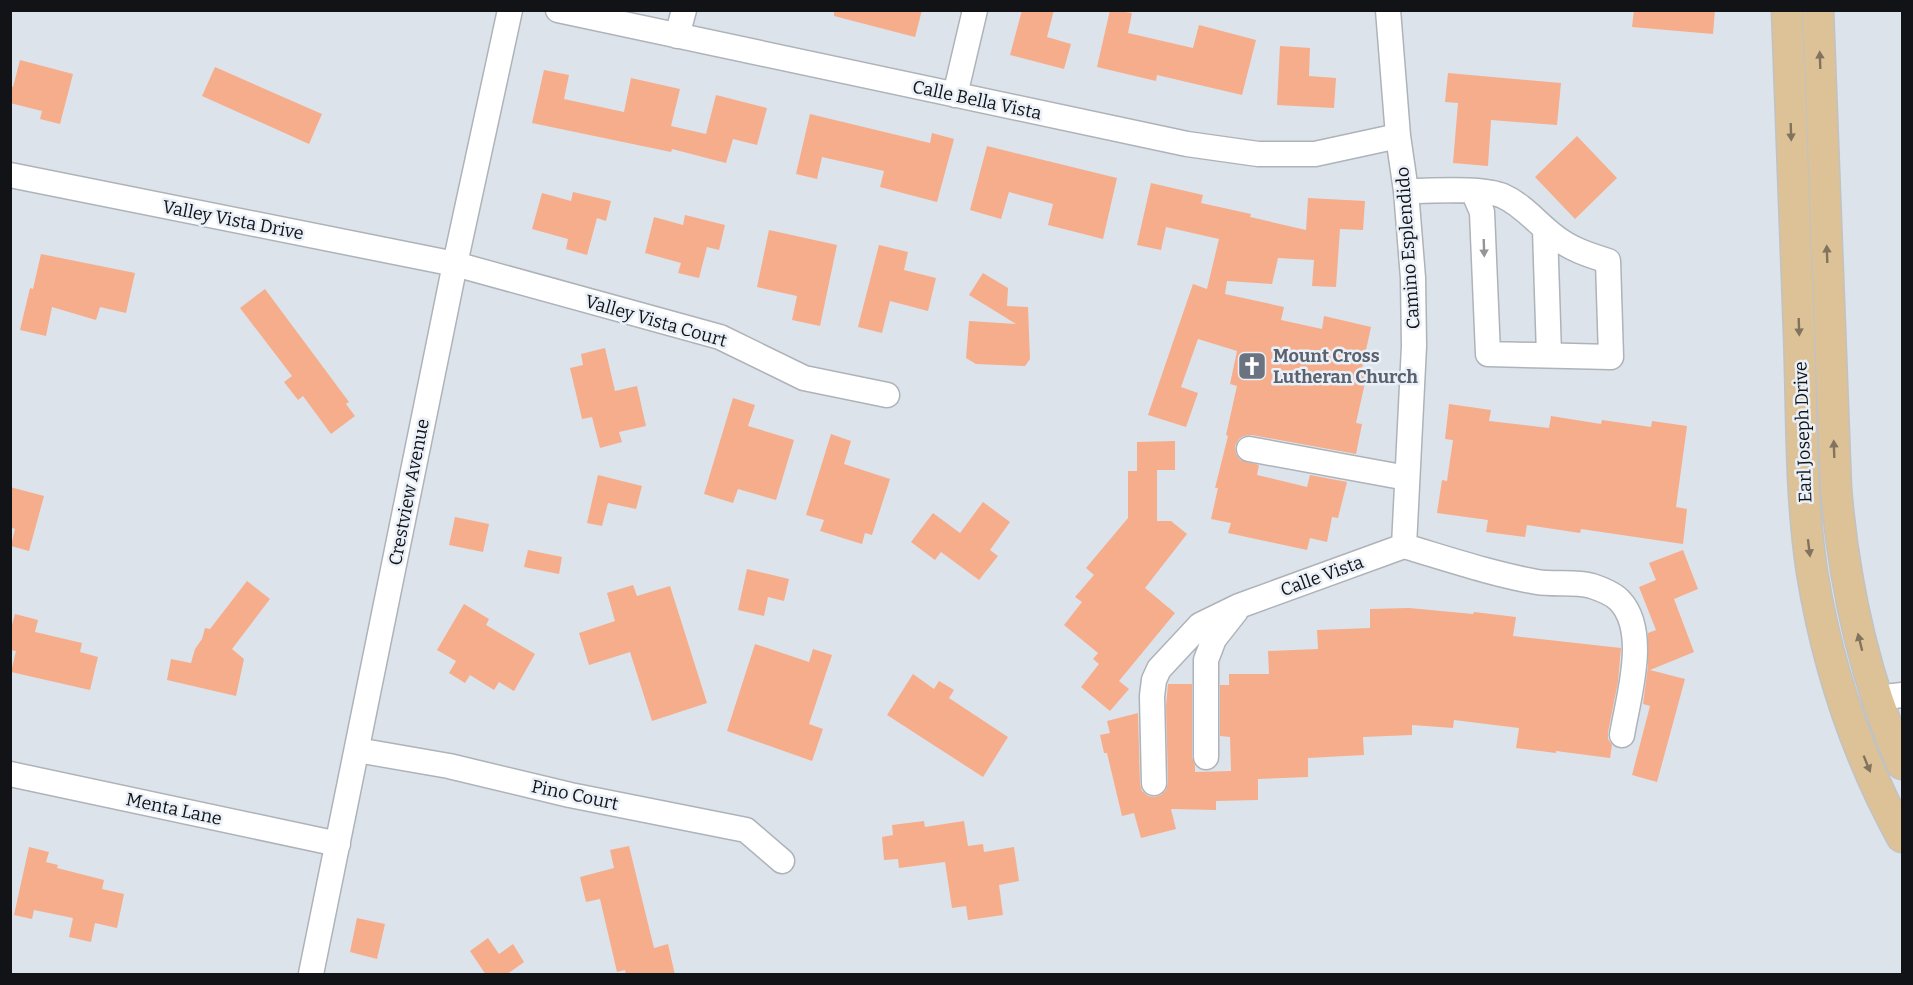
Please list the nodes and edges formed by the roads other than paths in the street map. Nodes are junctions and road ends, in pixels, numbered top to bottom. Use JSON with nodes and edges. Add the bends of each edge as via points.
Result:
{"nodes":[{"id":1,"x":510,"y":10,"type":"edge"},
{"id":2,"x":558,"y":10,"type":"edge"},
{"id":3,"x":684,"y":10,"type":"edge"},
{"id":4,"x":975,"y":10,"type":"edge"},
{"id":5,"x":1388,"y":10,"type":"edge"},
{"id":6,"x":1787,"y":10,"type":"edge"},
{"id":7,"x":1818,"y":10,"type":"edge"},
{"id":8,"x":677,"y":36,"type":"junction"},
{"id":9,"x":955,"y":95,"type":"junction"},
{"id":10,"x":1398,"y":136,"type":"junction"},
{"id":11,"x":10,"y":175,"type":"edge"},
{"id":12,"x":1406,"y":191,"type":"junction"},
{"id":13,"x":1473,"y":191,"type":"junction"},
{"id":14,"x":1545,"y":229,"type":"junction"},
{"id":15,"x":455,"y":264,"type":"junction"},
{"id":16,"x":1549,"y":355,"type":"junction"},
{"id":17,"x":887,"y":395,"type":"dead end"},
{"id":18,"x":1249,"y":449,"type":"dead end"},
{"id":19,"x":1407,"y":478,"type":"junction"},
{"id":20,"x":1404,"y":546,"type":"junction"},
{"id":21,"x":1239,"y":606,"type":"junction"},
{"id":22,"x":1890,"y":697,"type":"edge"},
{"id":23,"x":1846,"y":709,"type":"junction"},
{"id":24,"x":1622,"y":735,"type":"dead end"},
{"id":25,"x":357,"y":750,"type":"junction"},
{"id":26,"x":1206,"y":757,"type":"dead end"},
{"id":27,"x":1902,"y":764,"type":"edge"},
{"id":28,"x":10,"y":774,"type":"edge"},
{"id":29,"x":1154,"y":783,"type":"dead end"},
{"id":30,"x":1902,"y":837,"type":"edge"},
{"id":31,"x":338,"y":844,"type":"junction"},
{"id":32,"x":782,"y":861,"type":"dead end"},
{"id":33,"x":311,"y":975,"type":"edge"}],
"edges":[{"from":1,"to":15,"type":"street","name":"Crestview Avenue"},
{"from":2,"to":8,"type":"street","name":"Calle Bella Vista"},
{"from":3,"to":8,"type":"street"},
{"from":4,"to":9,"type":"street"},
{"from":5,"to":10,"type":"street","name":"Camino Esplendido"},
{"from":6,"to":23,"type":"main road","name":"Earl Joseph Drive","one_way":true,"via":[[1807,531],[1819,612]]},
{"from":22,"to":7,"type":"main road","name":"Earl Joseph Drive","one_way":true,"via":[[1853,612],[1840,531]]},
{"from":8,"to":9,"type":"street","name":"Calle Bella Vista"},
{"from":9,"to":10,"type":"street","name":"Calle Bella Vista","via":[[1187,144],[1258,154],[1316,154]]},
{"from":10,"to":12,"type":"street","name":"Camino Esplendido"},
{"from":11,"to":15,"type":"street","name":"Valley Vista Drive"},
{"from":12,"to":13,"type":"street"},
{"from":12,"to":19,"type":"street","name":"Camino Esplendido","via":[[1414,346]]},
{"from":13,"to":14,"type":"street","via":[[1501,195]]},
{"from":13,"to":16,"type":"street","one_way":true,"via":[[1482,212],[1488,354]]},
{"from":14,"to":16,"type":"street"},
{"from":14,"to":16,"type":"street","via":[[1582,253],[1608,261],[1611,357]]},
{"from":15,"to":17,"type":"street","name":"Valley Vista Court","via":[[720,337],[804,378]]},
{"from":15,"to":25,"type":"street","name":"Crestview Avenue"},
{"from":18,"to":19,"type":"street"},
{"from":19,"to":20,"type":"street","name":"Camino Esplendido"},
{"from":20,"to":21,"type":"street","name":"Calle Vista"},
{"from":20,"to":24,"type":"street","via":[[1538,582],[1591,585],[1620,601],[1635,638]]},
{"from":21,"to":26,"type":"street","via":[[1218,631],[1206,660]]},
{"from":21,"to":29,"type":"street","name":"Calle Vista","via":[[1200,625],[1159,669],[1152,696]]},
{"from":22,"to":23,"type":"main road"},
{"from":22,"to":27,"type":"main road","name":"Earl Joseph Drive"},
{"from":23,"to":30,"type":"main road","name":"Earl Joseph Drive","one_way":true,"via":[[1871,774]]},
{"from":25,"to":31,"type":"street","name":"Crestview Avenue"},
{"from":25,"to":32,"type":"street","name":"Pino Court","via":[[746,830]]},
{"from":28,"to":31,"type":"street","name":"Menta Lane"},
{"from":31,"to":33,"type":"street","name":"Crestview Avenue"}]}
